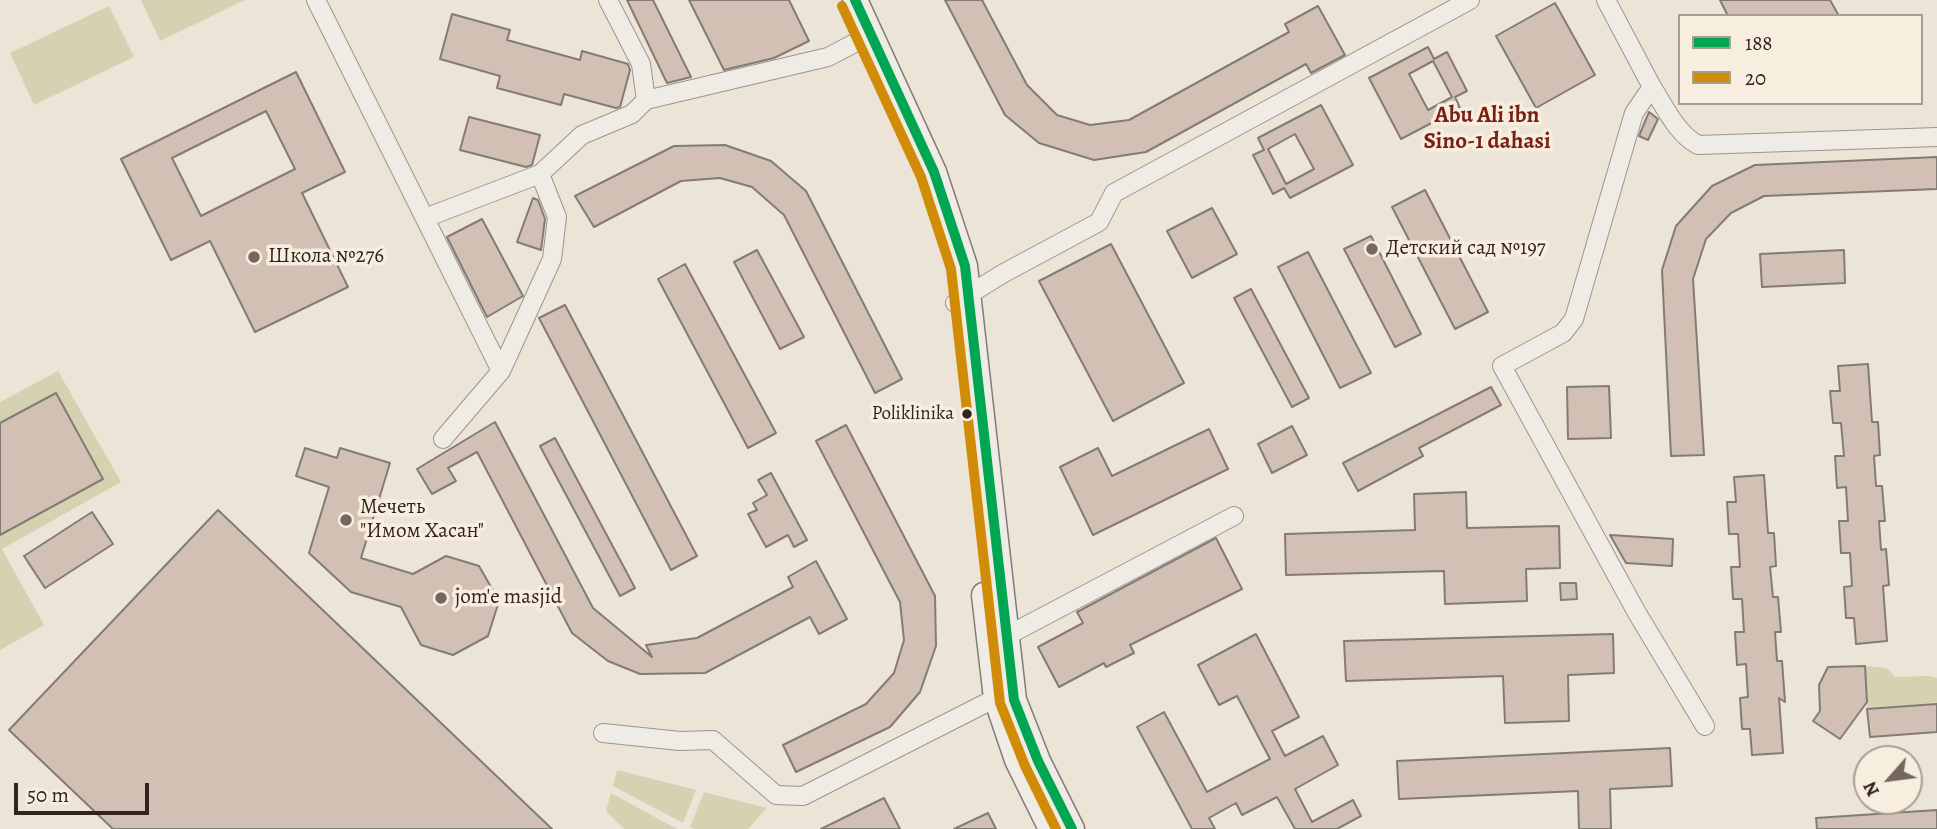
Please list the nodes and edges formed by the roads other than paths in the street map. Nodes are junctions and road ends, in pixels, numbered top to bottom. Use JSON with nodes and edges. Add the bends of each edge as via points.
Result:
{"nodes":[{"id":1,"x":316,"y":0,"type":"edge"},
{"id":2,"x":608,"y":0,"type":"edge"},
{"id":3,"x":837,"y":0,"type":"edge"},
{"id":4,"x":855,"y":0,"type":"edge"},
{"id":5,"x":1470,"y":0,"type":"edge"},
{"id":6,"x":1606,"y":0,"type":"edge"},
{"id":7,"x":864,"y":38,"type":"junction"},
{"id":8,"x":1652,"y":88,"type":"junction"},
{"id":9,"x":646,"y":100,"type":"junction"},
{"id":10,"x":1937,"y":137,"type":"edge"},
{"id":11,"x":540,"y":174,"type":"junction"},
{"id":12,"x":425,"y":218,"type":"junction"},
{"id":13,"x":963,"y":298,"type":"junction"},
{"id":14,"x":501,"y":371,"type":"junction"},
{"id":15,"x":443,"y":439,"type":"dead end"},
{"id":16,"x":1234,"y":516,"type":"dead end"},
{"id":17,"x":997,"y":641,"type":"junction"},
{"id":18,"x":996,"y":698,"type":"junction"},
{"id":19,"x":1705,"y":726,"type":"dead end"},
{"id":20,"x":603,"y":733,"type":"dead end"},
{"id":21,"x":1051,"y":829,"type":"edge"},
{"id":22,"x":1072,"y":829,"type":"edge"}],
"edges":[{"from":1,"to":12,"type":"street"},
{"from":2,"to":9,"type":"street","via":[[641,64]]},
{"from":3,"to":7,"type":"main road"},
{"from":4,"to":7,"type":"main road"},
{"from":5,"to":13,"type":"street","via":[[1114,193],[1099,222]]},
{"from":6,"to":8,"type":"street"},
{"from":7,"to":9,"type":"street","via":[[828,57]]},
{"from":7,"to":13,"type":"main road","via":[[934,172],[958,240]]},
{"from":8,"to":10,"type":"street","via":[[1679,129],[1698,145]]},
{"from":8,"to":19,"type":"street","via":[[1634,113],[1574,319],[1563,333],[1502,366],[1630,601]]},
{"from":9,"to":11,"type":"street","via":[[632,114],[582,135]]},
{"from":11,"to":12,"type":"street"},
{"from":11,"to":14,"type":"street","via":[[557,217],[552,259]]},
{"from":12,"to":14,"type":"street"},
{"from":13,"to":17,"type":"main road"},
{"from":14,"to":15,"type":"street"},
{"from":16,"to":17,"type":"street"},
{"from":17,"to":18,"type":"main road"},
{"from":17,"to":22,"type":"main road","via":[[1038,761]]},
{"from":18,"to":20,"type":"street","via":[[803,796],[788,798],[776,795],[713,740]]},
{"from":18,"to":21,"type":"main road","via":[[1017,760]]}]}
